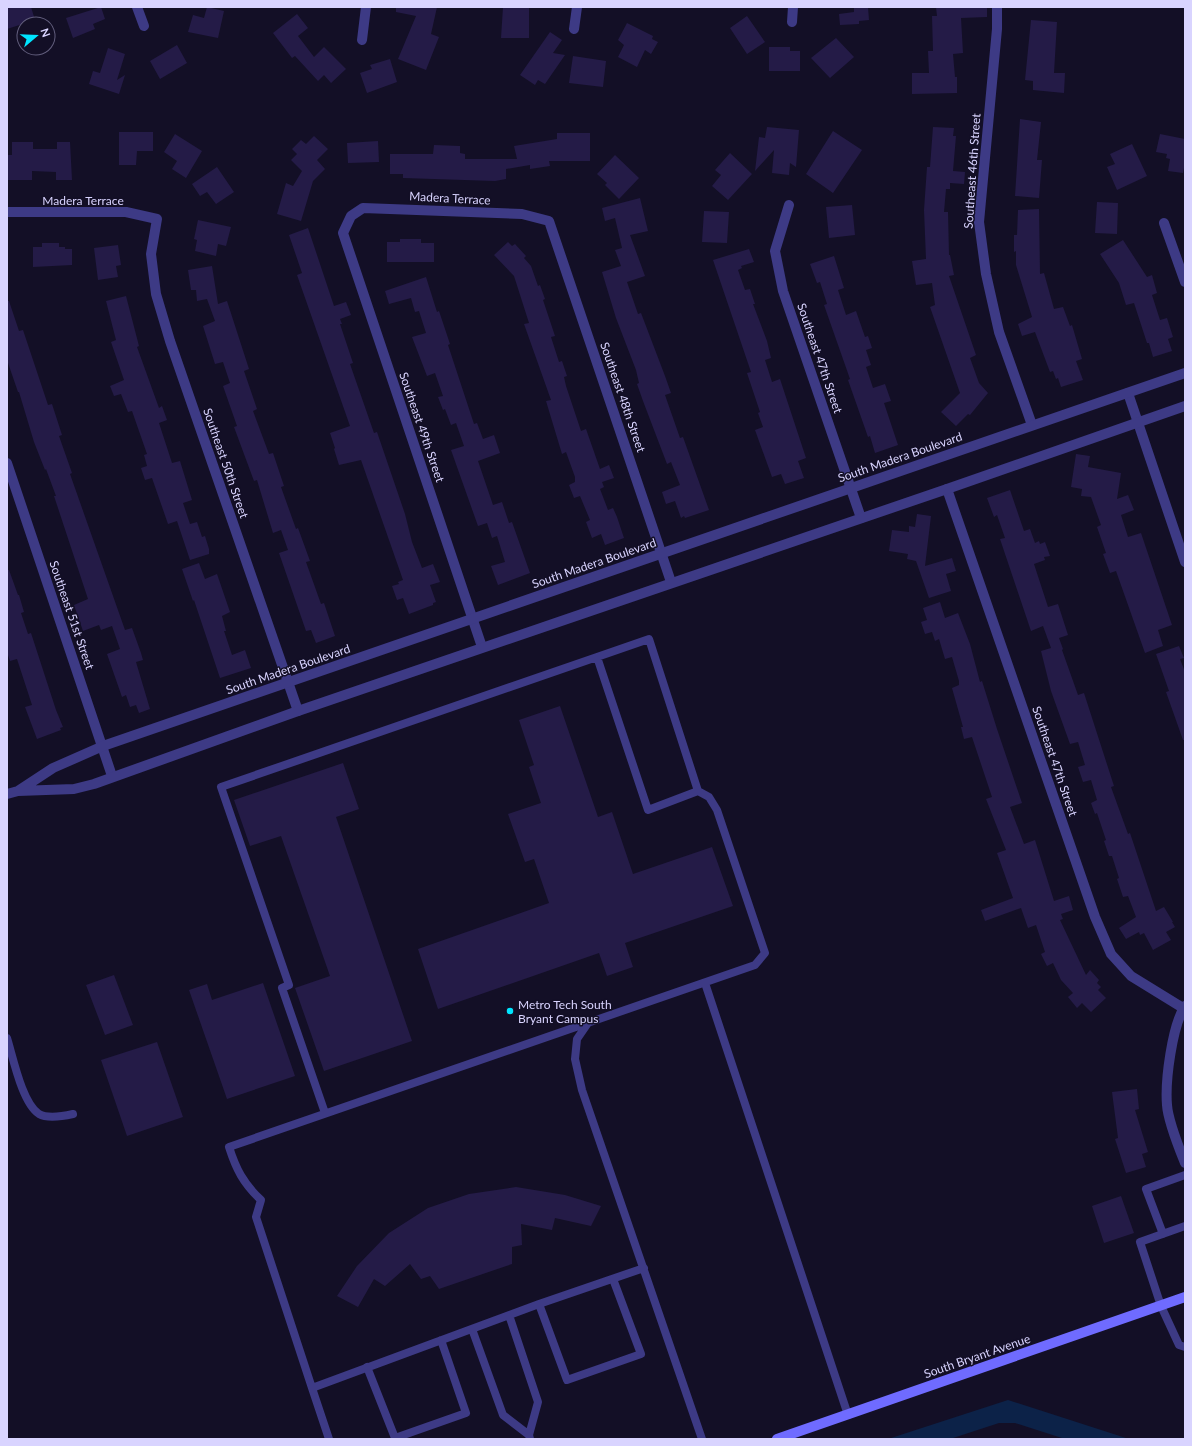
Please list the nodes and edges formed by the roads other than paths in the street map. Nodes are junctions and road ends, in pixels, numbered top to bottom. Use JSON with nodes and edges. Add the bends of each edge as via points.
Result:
{"nodes":[{"id":1,"x":137,"y":7,"type":"edge"},
{"id":2,"x":366,"y":7,"type":"edge"},
{"id":3,"x":577,"y":7,"type":"edge"},
{"id":4,"x":793,"y":7,"type":"edge"},
{"id":5,"x":997,"y":7,"type":"edge"},
{"id":6,"x":792,"y":22,"type":"dead end"},
{"id":7,"x":144,"y":26,"type":"dead end"},
{"id":8,"x":574,"y":29,"type":"dead end"},
{"id":9,"x":362,"y":40,"type":"dead end"},
{"id":10,"x":789,"y":205,"type":"dead end"},
{"id":11,"x":7,"y":212,"type":"edge"},
{"id":12,"x":351,"y":216,"type":"joint"},
{"id":13,"x":157,"y":220,"type":"joint"},
{"id":14,"x":549,"y":221,"type":"joint"},
{"id":15,"x":1164,"y":223,"type":"dead end"},
{"id":16,"x":1185,"y":282,"type":"edge"},
{"id":17,"x":1185,"y":373,"type":"edge"},
{"id":18,"x":1128,"y":393,"type":"junction"},
{"id":19,"x":1185,"y":406,"type":"edge"},
{"id":20,"x":1138,"y":421,"type":"junction"},
{"id":21,"x":1032,"y":425,"type":"junction"},
{"id":22,"x":7,"y":463,"type":"edge"},
{"id":23,"x":850,"y":488,"type":"junction"},
{"id":24,"x":947,"y":489,"type":"junction"},
{"id":25,"x":860,"y":518,"type":"junction"},
{"id":26,"x":662,"y":553,"type":"junction"},
{"id":27,"x":1185,"y":562,"type":"edge"},
{"id":28,"x":671,"y":582,"type":"junction"},
{"id":29,"x":473,"y":618,"type":"junction"},
{"id":30,"x":482,"y":647,"type":"junction"},
{"id":31,"x":597,"y":657,"type":"junction"},
{"id":32,"x":288,"y":682,"type":"junction"},
{"id":33,"x":298,"y":711,"type":"junction"},
{"id":34,"x":102,"y":746,"type":"junction"},
{"id":35,"x":112,"y":776,"type":"junction"},
{"id":36,"x":18,"y":791,"type":"junction"},
{"id":37,"x":698,"y":791,"type":"junction"},
{"id":38,"x":7,"y":794,"type":"edge"},
{"id":39,"x":705,"y":983,"type":"junction"},
{"id":40,"x":1184,"y":1007,"type":"edge"},
{"id":41,"x":588,"y":1024,"type":"junction"},
{"id":42,"x":7,"y":1038,"type":"edge"},
{"id":43,"x":326,"y":1113,"type":"junction"},
{"id":44,"x":72,"y":1114,"type":"dead end"},
{"id":45,"x":1185,"y":1163,"type":"edge"},
{"id":46,"x":1185,"y":1175,"type":"edge"},
{"id":47,"x":1185,"y":1226,"type":"edge"},
{"id":48,"x":1162,"y":1234,"type":"junction"},
{"id":49,"x":644,"y":1268,"type":"junction"},
{"id":50,"x":613,"y":1279,"type":"junction"},
{"id":51,"x":1185,"y":1297,"type":"edge"},
{"id":52,"x":539,"y":1304,"type":"junction"},
{"id":53,"x":1160,"y":1306,"type":"junction"},
{"id":54,"x":508,"y":1315,"type":"junction"},
{"id":55,"x":472,"y":1328,"type":"junction"},
{"id":56,"x":441,"y":1340,"type":"junction"},
{"id":57,"x":1185,"y":1347,"type":"edge"},
{"id":58,"x":367,"y":1367,"type":"junction"},
{"id":59,"x":312,"y":1388,"type":"junction"},
{"id":60,"x":848,"y":1415,"type":"junction"},
{"id":61,"x":530,"y":1437,"type":"edge"},
{"id":62,"x":329,"y":1439,"type":"edge"},
{"id":63,"x":702,"y":1439,"type":"edge"},
{"id":64,"x":777,"y":1439,"type":"edge"}],
"edges":[{"from":1,"to":7,"type":"street"},
{"from":2,"to":9,"type":"street"},
{"from":3,"to":8,"type":"street"},
{"from":4,"to":6,"type":"street"},
{"from":5,"to":21,"type":"street","name":"Southeast 46th Street","via":[[979,222],[986,274],[999,332]]},
{"from":10,"to":23,"type":"street","name":"Southeast 47th Street","via":[[775,251],[782,284]]},
{"from":11,"to":13,"type":"street","name":"Madera Terrace","via":[[126,212]]},
{"from":12,"to":14,"type":"street","name":"Madera Terrace","via":[[363,208],[388,208],[522,214]]},
{"from":12,"to":29,"type":"street","name":"Southeast 49th Street","via":[[343,233]]},
{"from":13,"to":32,"type":"street","name":"Southeast 50th Street","via":[[151,254],[156,294]]},
{"from":14,"to":26,"type":"street","name":"Southeast 48th Street"},
{"from":15,"to":16,"type":"street"},
{"from":17,"to":18,"type":"street","name":"South Madera Boulevard"},
{"from":18,"to":20,"type":"street"},
{"from":18,"to":21,"type":"street","name":"South Madera Boulevard"},
{"from":19,"to":20,"type":"street","name":"South Madera Boulevard"},
{"from":20,"to":24,"type":"street","name":"South Madera Boulevard"},
{"from":20,"to":27,"type":"street"},
{"from":21,"to":23,"type":"street","name":"South Madera Boulevard"},
{"from":22,"to":34,"type":"street","name":"Southeast 51st Street"},
{"from":23,"to":25,"type":"street","name":"Southeast 47th Street"},
{"from":23,"to":26,"type":"street","name":"South Madera Boulevard"},
{"from":24,"to":25,"type":"street","name":"South Madera Boulevard"},
{"from":24,"to":40,"type":"street","name":"Southeast 47th Street","via":[[1095,917],[1111,954],[1131,976]]},
{"from":25,"to":28,"type":"street","name":"South Madera Boulevard"},
{"from":26,"to":28,"type":"street","name":"Southeast 48th Street"},
{"from":26,"to":29,"type":"street","name":"South Madera Boulevard"},
{"from":28,"to":30,"type":"street","name":"South Madera Boulevard"},
{"from":29,"to":30,"type":"street","name":"Southeast 49th Street"},
{"from":29,"to":32,"type":"street","name":"South Madera Boulevard"},
{"from":30,"to":33,"type":"street","name":"South Madera Boulevard"},
{"from":31,"to":37,"type":"lane","via":[[649,639]]},
{"from":31,"to":37,"type":"lane","via":[[648,810]]},
{"from":31,"to":43,"type":"lane","via":[[221,787],[289,985],[282,988]]},
{"from":32,"to":33,"type":"street","name":"Southeast 50th Street"},
{"from":32,"to":34,"type":"street","name":"South Madera Boulevard"},
{"from":33,"to":35,"type":"street","name":"South Madera Boulevard"},
{"from":34,"to":35,"type":"street","name":"Southeast 51st Street"},
{"from":34,"to":36,"type":"street","name":"South Madera Boulevard","via":[[53,768]]},
{"from":35,"to":36,"type":"street","name":"South Madera Boulevard","via":[[74,789]]},
{"from":36,"to":38,"type":"street","name":"South Madera Boulevard"},
{"from":37,"to":39,"type":"lane","via":[[709,797],[717,810],[765,953],[755,965]]},
{"from":39,"to":41,"type":"lane"},
{"from":39,"to":60,"type":"lane"},
{"from":40,"to":45,"type":"street","via":[[1175,1031],[1168,1073],[1167,1106]]},
{"from":41,"to":43,"type":"lane"},
{"from":41,"to":49,"type":"lane","via":[[578,1039],[575,1059],[582,1090]]},
{"from":42,"to":44,"type":"lane","via":[[28,1102],[40,1114],[58,1117]]},
{"from":43,"to":59,"type":"lane","via":[[228,1146],[237,1171],[260,1200],[256,1217]]},
{"from":46,"to":48,"type":"lane","via":[[1146,1190]]},
{"from":47,"to":48,"type":"lane"},
{"from":48,"to":53,"type":"lane","via":[[1140,1242]]},
{"from":49,"to":50,"type":"lane"},
{"from":49,"to":63,"type":"lane"},
{"from":50,"to":52,"type":"lane"},
{"from":50,"to":52,"type":"lane","via":[[641,1354],[567,1380]]},
{"from":51,"to":53,"type":"main road","name":"South Bryant Avenue"},
{"from":52,"to":54,"type":"lane"},
{"from":53,"to":57,"type":"lane","via":[[1179,1345]]},
{"from":53,"to":60,"type":"main road","name":"South Bryant Avenue"},
{"from":54,"to":55,"type":"lane"},
{"from":54,"to":61,"type":"lane","via":[[538,1402]]},
{"from":55,"to":56,"type":"lane"},
{"from":55,"to":61,"type":"lane","via":[[503,1415]]},
{"from":56,"to":58,"type":"lane"},
{"from":56,"to":58,"type":"lane","via":[[466,1413],[395,1438]]},
{"from":58,"to":59,"type":"lane"},
{"from":59,"to":62,"type":"lane"},
{"from":60,"to":64,"type":"main road","name":"South Bryant Avenue"}]}
